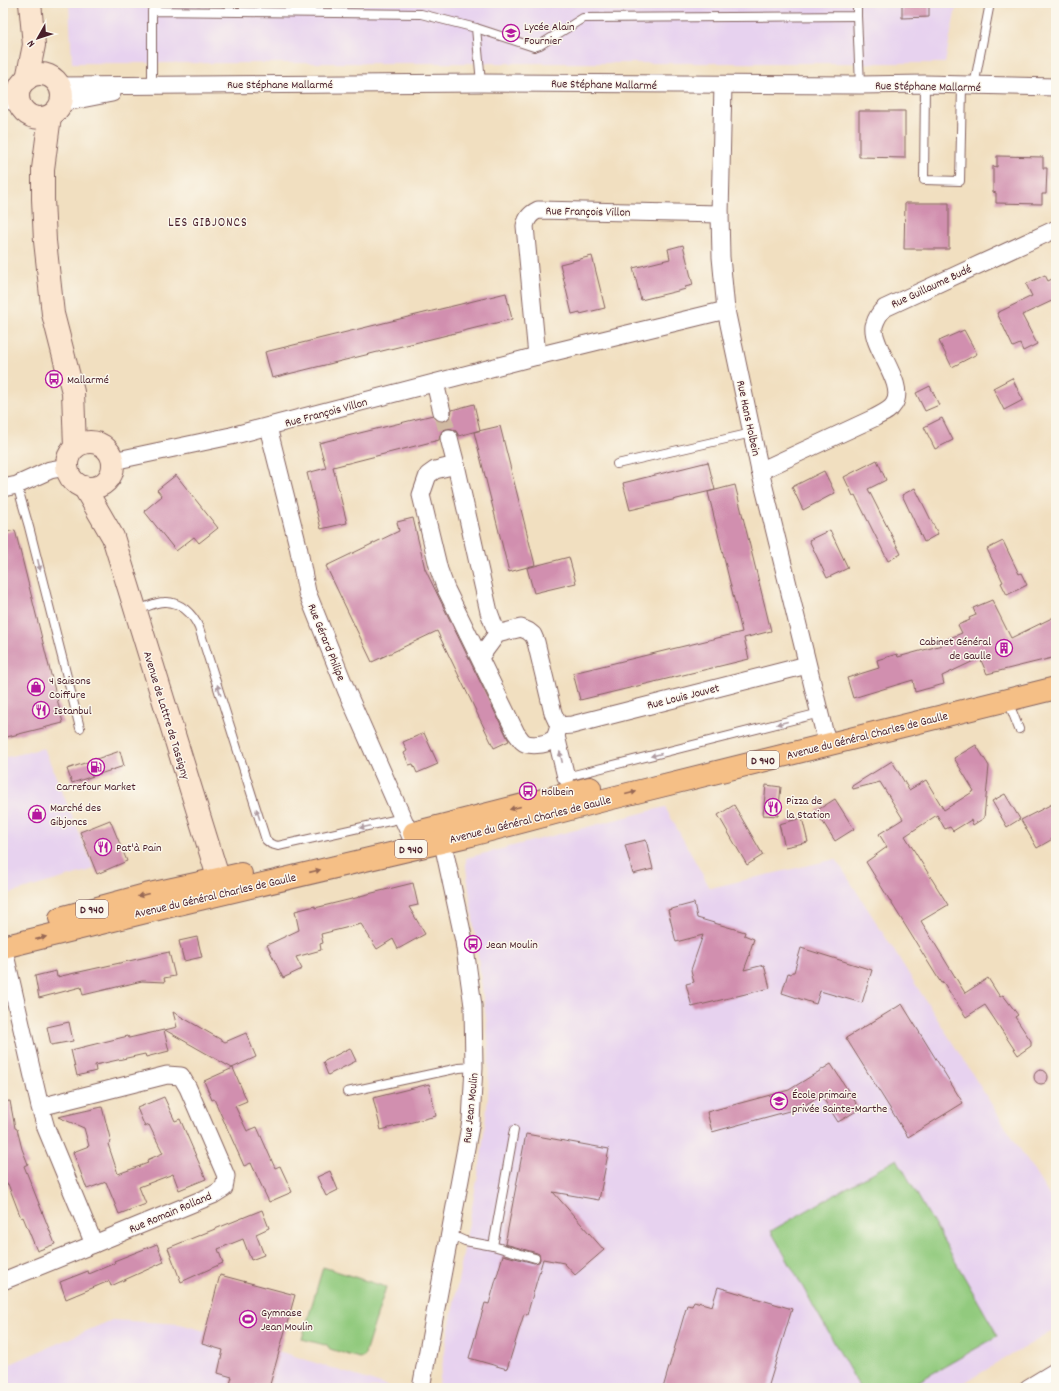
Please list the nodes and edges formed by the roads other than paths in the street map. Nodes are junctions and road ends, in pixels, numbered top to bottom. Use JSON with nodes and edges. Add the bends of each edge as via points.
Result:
{"nodes":[{"id":1,"x":30,"y":3,"type":"edge"},
{"id":2,"x":857,"y":3,"type":"edge"},
{"id":3,"x":990,"y":3,"type":"edge"},
{"id":4,"x":857,"y":16,"type":"junction"},
{"id":5,"x":476,"y":28,"type":"junction"},
{"id":6,"x":480,"y":83,"type":"junction"},
{"id":7,"x":152,"y":84,"type":"junction"},
{"id":8,"x":925,"y":84,"type":"junction"},
{"id":9,"x":723,"y":85,"type":"junction"},
{"id":10,"x":860,"y":86,"type":"junction"},
{"id":11,"x":968,"y":86,"type":"junction"},
{"id":12,"x":1056,"y":87,"type":"edge"},
{"id":13,"x":31,"y":97,"type":"edge"},
{"id":14,"x":720,"y":214,"type":"junction"},
{"id":15,"x":1056,"y":228,"type":"edge"},
{"id":16,"x":726,"y":310,"type":"junction"},
{"id":17,"x":537,"y":356,"type":"junction"},
{"id":18,"x":435,"y":383,"type":"junction"},
{"id":19,"x":73,"y":392,"type":"junction"},
{"id":20,"x":442,"y":412,"type":"tunnel mouth"},
{"id":21,"x":268,"y":427,"type":"junction"},
{"id":22,"x":752,"y":433,"type":"junction"},
{"id":23,"x":449,"y":438,"type":"tunnel mouth"},
{"id":24,"x":100,"y":444,"type":"junction"},
{"id":25,"x":71,"y":457,"type":"junction"},
{"id":26,"x":617,"y":464,"type":"dead end"},
{"id":27,"x":456,"y":465,"type":"junction"},
{"id":28,"x":110,"y":470,"type":"junction"},
{"id":29,"x":760,"y":471,"type":"junction"},
{"id":30,"x":10,"y":486,"type":"edge"},
{"id":31,"x":84,"y":487,"type":"junction"},
{"id":32,"x":113,"y":537,"type":"junction"},
{"id":33,"x":136,"y":611,"type":"junction"},
{"id":34,"x":497,"y":634,"type":"junction"},
{"id":35,"x":480,"y":657,"type":"junction"},
{"id":36,"x":807,"y":665,"type":"junction"},
{"id":37,"x":1056,"y":674,"type":"edge"},
{"id":38,"x":1056,"y":688,"type":"edge"},
{"id":39,"x":1008,"y":700,"type":"junction"},
{"id":40,"x":80,"y":728,"type":"dead end"},
{"id":41,"x":824,"y":729,"type":"junction"},
{"id":42,"x":1019,"y":729,"type":"dead end"},
{"id":43,"x":557,"y":731,"type":"junction"},
{"id":44,"x":566,"y":777,"type":"joint"},
{"id":45,"x":409,"y":833,"type":"junction"},
{"id":46,"x":441,"y":834,"type":"junction"},
{"id":47,"x":220,"y":886,"type":"junction"},
{"id":48,"x":3,"y":932,"type":"edge"},
{"id":49,"x":3,"y":947,"type":"edge"},
{"id":50,"x":474,"y":1067,"type":"junction"},
{"id":51,"x":347,"y":1092,"type":"dead end"},
{"id":52,"x":40,"y":1107,"type":"junction"},
{"id":53,"x":514,"y":1130,"type":"dead end"},
{"id":54,"x":449,"y":1234,"type":"junction"},
{"id":55,"x":94,"y":1244,"type":"junction"},
{"id":56,"x":493,"y":1246,"type":"junction"},
{"id":57,"x":535,"y":1258,"type":"dead end"},
{"id":58,"x":3,"y":1281,"type":"edge"},
{"id":59,"x":1056,"y":1371,"type":"edge"},
{"id":60,"x":421,"y":1388,"type":"edge"},
{"id":61,"x":1028,"y":1388,"type":"edge"}],
"edges":[{"from":1,"to":13,"type":"main road","via":[[34,45]]},
{"from":2,"to":4,"type":"lane"},
{"from":3,"to":11,"type":"lane"},
{"from":4,"to":5,"type":"lane","via":[[583,18],[534,47]]},
{"from":4,"to":10,"type":"lane"},
{"from":5,"to":6,"type":"lane"},
{"from":5,"to":7,"type":"lane","via":[[421,14],[152,11]]},
{"from":6,"to":7,"type":"street","name":"Rue Stéphane Mallarmé"},
{"from":6,"to":9,"type":"street","name":"Rue Stéphane Mallarmé"},
{"from":7,"to":13,"type":"street","name":"Rue Stéphane Mallarmé"},
{"from":8,"to":10,"type":"street","name":"Rue Stéphane Mallarmé"},
{"from":8,"to":11,"type":"street","name":"Rue Stéphane Mallarmé"},
{"from":8,"to":11,"type":"lane","via":[[924,180],[960,181]]},
{"from":9,"to":10,"type":"street","name":"Rue Stéphane Mallarmé"},
{"from":9,"to":14,"type":"street","name":"Rue Hans Holbein"},
{"from":11,"to":12,"type":"street","name":"Rue Stéphane Mallarmé"},
{"from":13,"to":19,"type":"main road","via":[[43,169],[45,241],[53,314]]},
{"from":14,"to":16,"type":"street","name":"Rue Hans Holbein"},
{"from":14,"to":17,"type":"street","name":"Rue François Villon","via":[[538,210],[531,214],[526,219],[525,226]]},
{"from":15,"to":29,"type":"street","name":"Rue Guillaume Budé","via":[[885,308],[874,327],[893,376],[896,389],[894,405],[874,418]]},
{"from":16,"to":17,"type":"street","name":"Rue François Villon"},
{"from":16,"to":22,"type":"street","name":"Rue Hans Holbein"},
{"from":17,"to":18,"type":"street","name":"Rue François Villon"},
{"from":18,"to":20,"type":"street"},
{"from":18,"to":21,"type":"street","name":"Rue François Villon"},
{"from":19,"to":24,"type":"main road"},
{"from":19,"to":25,"type":"main road"},
{"from":21,"to":28,"type":"street","name":"Rue François Villon"},
{"from":21,"to":45,"type":"street","name":"Rue Gérard Philipe","via":[[307,592],[347,692]]},
{"from":22,"to":26,"type":"lane"},
{"from":22,"to":29,"type":"street","name":"Rue Hans Holbein"},
{"from":23,"to":27,"type":"street"},
{"from":24,"to":25,"type":"main road","via":[[87,442]]},
{"from":24,"to":28,"type":"main road","via":[[110,454]]},
{"from":25,"to":30,"type":"street","via":[[50,470]]},
{"from":25,"to":31,"type":"main road","via":[[69,474]]},
{"from":27,"to":34,"type":"street","via":[[488,612]]},
{"from":27,"to":35,"type":"street","name":"Rue Louis Jouvet","via":[[435,470],[428,475],[421,495],[439,570]]},
{"from":28,"to":31,"type":"main road","via":[[98,486]]},
{"from":28,"to":32,"type":"main road","name":"Avenue de Lattre de Tassigny"},
{"from":29,"to":36,"type":"street","name":"Rue Hans Holbein"},
{"from":30,"to":40,"type":"lane","one_way":true,"via":[[29,527]]},
{"from":31,"to":32,"type":"main road","name":"Avenue de Lattre de Tassigny"},
{"from":32,"to":33,"type":"main road","name":"Avenue de Lattre de Tassigny"},
{"from":45,"to":33,"type":"lane","one_way":true,"via":[[278,846],[266,840],[194,618],[184,608],[172,602],[163,602]]},
{"from":33,"to":47,"type":"main road","name":"Avenue de Lattre de Tassigny"},
{"from":34,"to":35,"type":"street"},
{"from":34,"to":43,"type":"street","via":[[521,628],[533,635]]},
{"from":35,"to":43,"type":"street","name":"Rue Louis Jouvet","via":[[525,745],[552,740]]},
{"from":36,"to":41,"type":"street","name":"Rue Hans Holbein"},
{"from":36,"to":43,"type":"street","name":"Rue Louis Jouvet"},
{"from":37,"to":41,"type":"main road","name":"Avenue du Général Charles de Gaulle","number":"D 940"},
{"from":38,"to":39,"type":"main road","name":"Avenue du Général Charles de Gaulle","number":"D 940"},
{"from":39,"to":41,"type":"main road","name":"Avenue du Général Charles de Gaulle","number":"D 940"},
{"from":39,"to":42,"type":"lane"},
{"from":41,"to":44,"type":"lane","one_way":true},
{"from":41,"to":46,"type":"main road","name":"Avenue du Général Charles de Gaulle","number":"D 940"},
{"from":44,"to":43,"type":"street","one_way":true},
{"from":45,"to":46,"type":"main road","name":"Avenue du Général Charles de Gaulle","number":"D 940"},
{"from":45,"to":47,"type":"main road","name":"Avenue du Général Charles de Gaulle","number":"D 940"},
{"from":46,"to":50,"type":"street","name":"Rue Jean Moulin","via":[[464,941],[473,1006]]},
{"from":47,"to":48,"type":"main road","name":"Avenue du Général Charles de Gaulle","number":"D 940","one_way":true,"via":[[145,895]]},
{"from":49,"to":47,"type":"main road","name":"Avenue du Général Charles de Gaulle","number":"D 940","one_way":true},
{"from":49,"to":52,"type":"street"},
{"from":50,"to":51,"type":"lane"},
{"from":50,"to":54,"type":"street","name":"Rue Jean Moulin","via":[[472,1121]]},
{"from":52,"to":55,"type":"street","via":[[46,1128]]},
{"from":52,"to":55,"type":"street","name":"Rue Romain Rolland","via":[[167,1075],[181,1076],[226,1176],[224,1188],[213,1195]]},
{"from":53,"to":56,"type":"lane"},
{"from":54,"to":56,"type":"lane","via":[[465,1241]]},
{"from":54,"to":60,"type":"street","name":"Rue Jean Moulin"},
{"from":55,"to":58,"type":"street"},
{"from":56,"to":57,"type":"lane"},
{"from":59,"to":61,"type":"street"}]}
